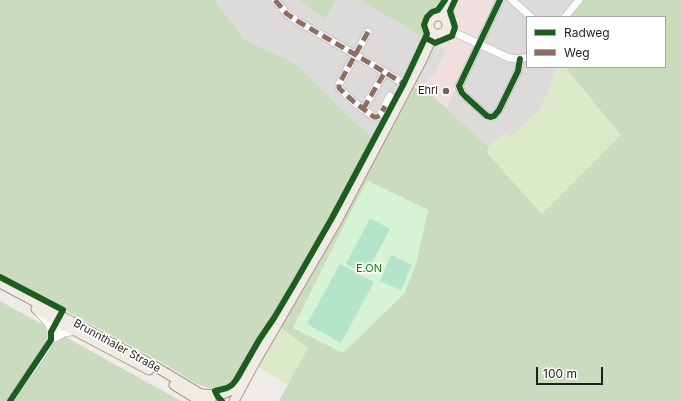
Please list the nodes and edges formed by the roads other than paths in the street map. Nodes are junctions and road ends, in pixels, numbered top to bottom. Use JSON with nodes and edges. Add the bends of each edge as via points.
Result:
{"nodes":[{"id":1,"x":275,"y":0,"type":"edge"},
{"id":2,"x":450,"y":0,"type":"edge"},
{"id":3,"x":500,"y":0,"type":"edge"},
{"id":4,"x":512,"y":0,"type":"edge"},
{"id":5,"x":579,"y":0,"type":"edge"},
{"id":6,"x":442,"y":16,"type":"junction"},
{"id":7,"x":530,"y":16,"type":"edge"},
{"id":8,"x":566,"y":16,"type":"edge"},
{"id":9,"x":447,"y":29,"type":"junction"},
{"id":10,"x":368,"y":32,"type":"dead end"},
{"id":11,"x":434,"y":33,"type":"junction"},
{"id":12,"x":478,"y":44,"type":"junction"},
{"id":13,"x":356,"y":55,"type":"junction"},
{"id":14,"x":524,"y":58,"type":"edge"},
{"id":15,"x":385,"y":72,"type":"junction"},
{"id":16,"x":408,"y":86,"type":"junction"},
{"id":17,"x":390,"y":96,"type":"dead end"},
{"id":18,"x":363,"y":109,"type":"junction"},
{"id":19,"x":0,"y":283,"type":"edge"},
{"id":20,"x":0,"y":288,"type":"edge"},
{"id":21,"x":37,"y":309,"type":"junction"},
{"id":22,"x":64,"y":321,"type":"junction"},
{"id":23,"x":76,"y":331,"type":"junction"},
{"id":24,"x":51,"y":340,"type":"junction"},
{"id":25,"x":243,"y":385,"type":"junction"},
{"id":26,"x":199,"y":399,"type":"edge"},
{"id":27,"x":10,"y":401,"type":"edge"},
{"id":28,"x":211,"y":401,"type":"edge"},
{"id":29,"x":234,"y":401,"type":"edge"},
{"id":30,"x":240,"y":401,"type":"edge"}],
"edges":[{"from":1,"to":13,"type":"street","via":[[299,22]]},
{"from":2,"to":6,"type":"main road"},
{"from":3,"to":12,"type":"street"},
{"from":4,"to":7,"type":"street"},
{"from":5,"to":8,"type":"street"},
{"from":6,"to":9,"type":"main road","via":[[447,21]]},
{"from":6,"to":11,"type":"main road","via":[[435,16],[430,20],[429,28]]},
{"from":9,"to":11,"type":"main road","via":[[443,33]]},
{"from":9,"to":12,"type":"street"},
{"from":10,"to":13,"type":"street"},
{"from":11,"to":16,"type":"main road"},
{"from":12,"to":14,"type":"street","via":[[509,58]]},
{"from":12,"to":14,"type":"street","via":[[459,86],[462,93],[487,116],[494,116],[500,110]]},
{"from":13,"to":15,"type":"street"},
{"from":13,"to":18,"type":"street","via":[[339,88]]},
{"from":15,"to":16,"type":"street"},
{"from":15,"to":18,"type":"street"},
{"from":16,"to":25,"type":"main road","via":[[337,220]]},
{"from":17,"to":18,"type":"street","via":[[377,117]]},
{"from":19,"to":22,"type":"main road","name":"Brunnthaler Straße"},
{"from":20,"to":21,"type":"main road","name":"Brunnthaler Straße"},
{"from":21,"to":22,"type":"main road","name":"Brunnthaler Straße"},
{"from":21,"to":24,"type":"street","via":[[48,323]]},
{"from":22,"to":23,"type":"main road","name":"Brunnthaler Straße"},
{"from":22,"to":24,"type":"street"},
{"from":22,"to":26,"type":"main road","name":"Brunnthaler Straße","via":[[151,364]]},
{"from":23,"to":24,"type":"street","via":[[64,333]]},
{"from":23,"to":26,"type":"main road","name":"Brunnthaler Straße"},
{"from":24,"to":27,"type":"street"},
{"from":25,"to":26,"type":"main road","via":[[223,394]]},
{"from":25,"to":29,"type":"main road"},
{"from":25,"to":30,"type":"main road"},
{"from":26,"to":28,"type":"main road","name":"Brunnthaler Straße"}]}
